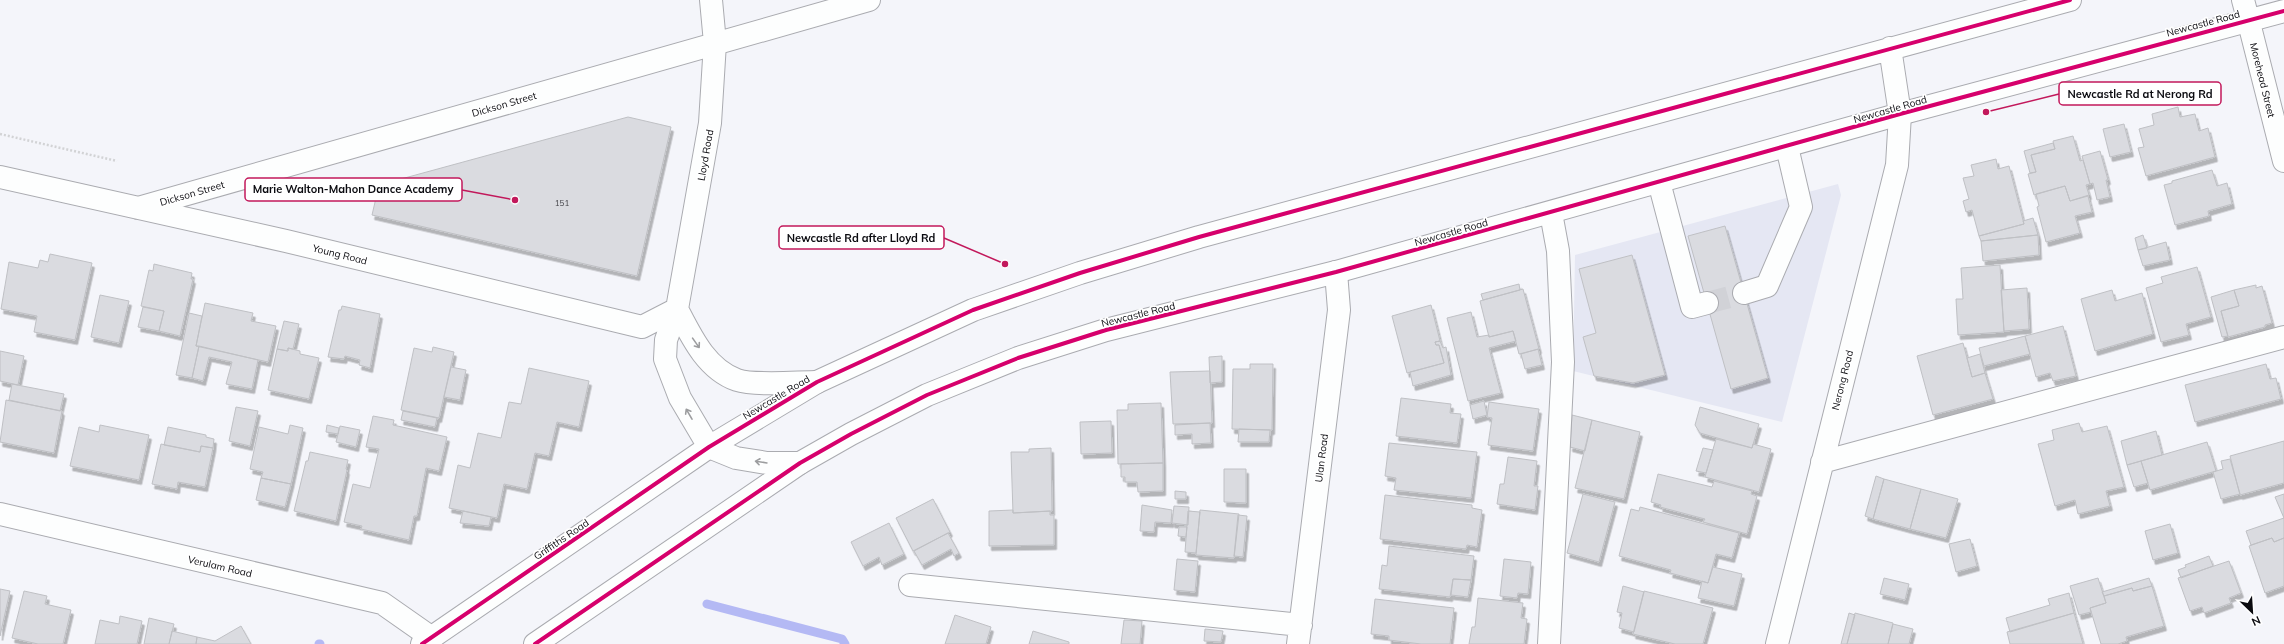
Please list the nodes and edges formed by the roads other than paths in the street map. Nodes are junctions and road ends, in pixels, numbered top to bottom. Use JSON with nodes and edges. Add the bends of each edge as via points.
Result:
{"nodes":[{"id":1,"x":711,"y":0,"type":"edge"},
{"id":2,"x":869,"y":0,"type":"edge"},
{"id":3,"x":2070,"y":0,"type":"edge"},
{"id":4,"x":2245,"y":10,"type":"edge"},
{"id":5,"x":2284,"y":11,"type":"edge"},
{"id":6,"x":715,"y":43,"type":"junction"},
{"id":7,"x":1890,"y":48,"type":"junction"},
{"id":8,"x":1900,"y":114,"type":"junction"},
{"id":9,"x":1787,"y":147,"type":"junction"},
{"id":10,"x":2284,"y":161,"type":"edge"},
{"id":11,"x":0,"y":177,"type":"edge"},
{"id":12,"x":1659,"y":182,"type":"junction"},
{"id":13,"x":138,"y":208,"type":"junction"},
{"id":14,"x":1550,"y":213,"type":"junction"},
{"id":15,"x":1336,"y":272,"type":"junction"},
{"id":16,"x":1744,"y":293,"type":"tunnel mouth"},
{"id":17,"x":1707,"y":303,"type":"tunnel mouth"},
{"id":18,"x":677,"y":309,"type":"junction"},
{"id":19,"x":2284,"y":337,"type":"edge"},
{"id":20,"x":817,"y":382,"type":"junction"},
{"id":21,"x":709,"y":447,"type":"junction"},
{"id":22,"x":1822,"y":462,"type":"junction"},
{"id":23,"x":800,"y":463,"type":"junction"},
{"id":24,"x":0,"y":514,"type":"edge"},
{"id":25,"x":910,"y":585,"type":"dead end"},
{"id":26,"x":1300,"y":634,"type":"edge"},
{"id":27,"x":427,"y":641,"type":"edge"},
{"id":28,"x":535,"y":644,"type":"edge"},
{"id":29,"x":1549,"y":644,"type":"edge"},
{"id":30,"x":1777,"y":644,"type":"edge"}],
"edges":[{"from":1,"to":6,"type":"main road","name":"Lloyd Road"},
{"from":2,"to":6,"type":"main road","name":"Dickson Street"},
{"from":3,"to":7,"type":"main road","name":"Newcastle Road"},
{"from":4,"to":5,"type":"main road","name":"Newcastle Road"},
{"from":4,"to":8,"type":"main road","name":"Newcastle Road"},
{"from":4,"to":10,"type":"main road","name":"Morehead Street"},
{"from":6,"to":13,"type":"main road","name":"Dickson Street"},
{"from":6,"to":18,"type":"main road","name":"Lloyd Road","via":[[710,123]]},
{"from":7,"to":8,"type":"main road","name":"Nerong Road"},
{"from":7,"to":20,"type":"main road","name":"Newcastle Road","via":[[1214,233],[1080,273],[973,310]]},
{"from":8,"to":9,"type":"main road","name":"Newcastle Road"},
{"from":8,"to":22,"type":"main road","name":"Nerong Road","via":[[1897,165]]},
{"from":9,"to":12,"type":"main road","name":"Newcastle Road"},
{"from":9,"to":16,"type":"main road","via":[[1801,207],[1767,286]]},
{"from":11,"to":13,"type":"main road","name":"Young Road"},
{"from":12,"to":14,"type":"main road","name":"Newcastle Road"},
{"from":12,"to":17,"type":"main road","via":[[1692,307]]},
{"from":13,"to":18,"type":"main road","name":"Young Road","via":[[642,327]]},
{"from":14,"to":15,"type":"main road","name":"Newcastle Road"},
{"from":14,"to":29,"type":"main road","via":[[1558,251],[1563,362]]},
{"from":15,"to":23,"type":"main road","name":"Newcastle Road","via":[[1106,330],[1018,358],[927,395]]},
{"from":15,"to":26,"type":"main road","name":"Ulan Road","via":[[1339,310]]},
{"from":18,"to":20,"type":"main road","one_way":true,"via":[[704,355],[725,373],[738,380]]},
{"from":21,"to":18,"type":"main road","name":"Lloyd Road","one_way":true,"via":[[683,404],[665,359],[666,340]]},
{"from":19,"to":22,"type":"main road"},
{"from":20,"to":21,"type":"main road","name":"Newcastle Road"},
{"from":23,"to":21,"type":"main road","one_way":true,"via":[[767,463],[736,458]]},
{"from":21,"to":27,"type":"main road","name":"Griffiths Road"},
{"from":22,"to":30,"type":"main road","name":"Nerong Road"},
{"from":23,"to":28,"type":"main road"},
{"from":24,"to":27,"type":"main road","name":"Verulam Road","via":[[382,603]]},
{"from":25,"to":26,"type":"main road"}]}
